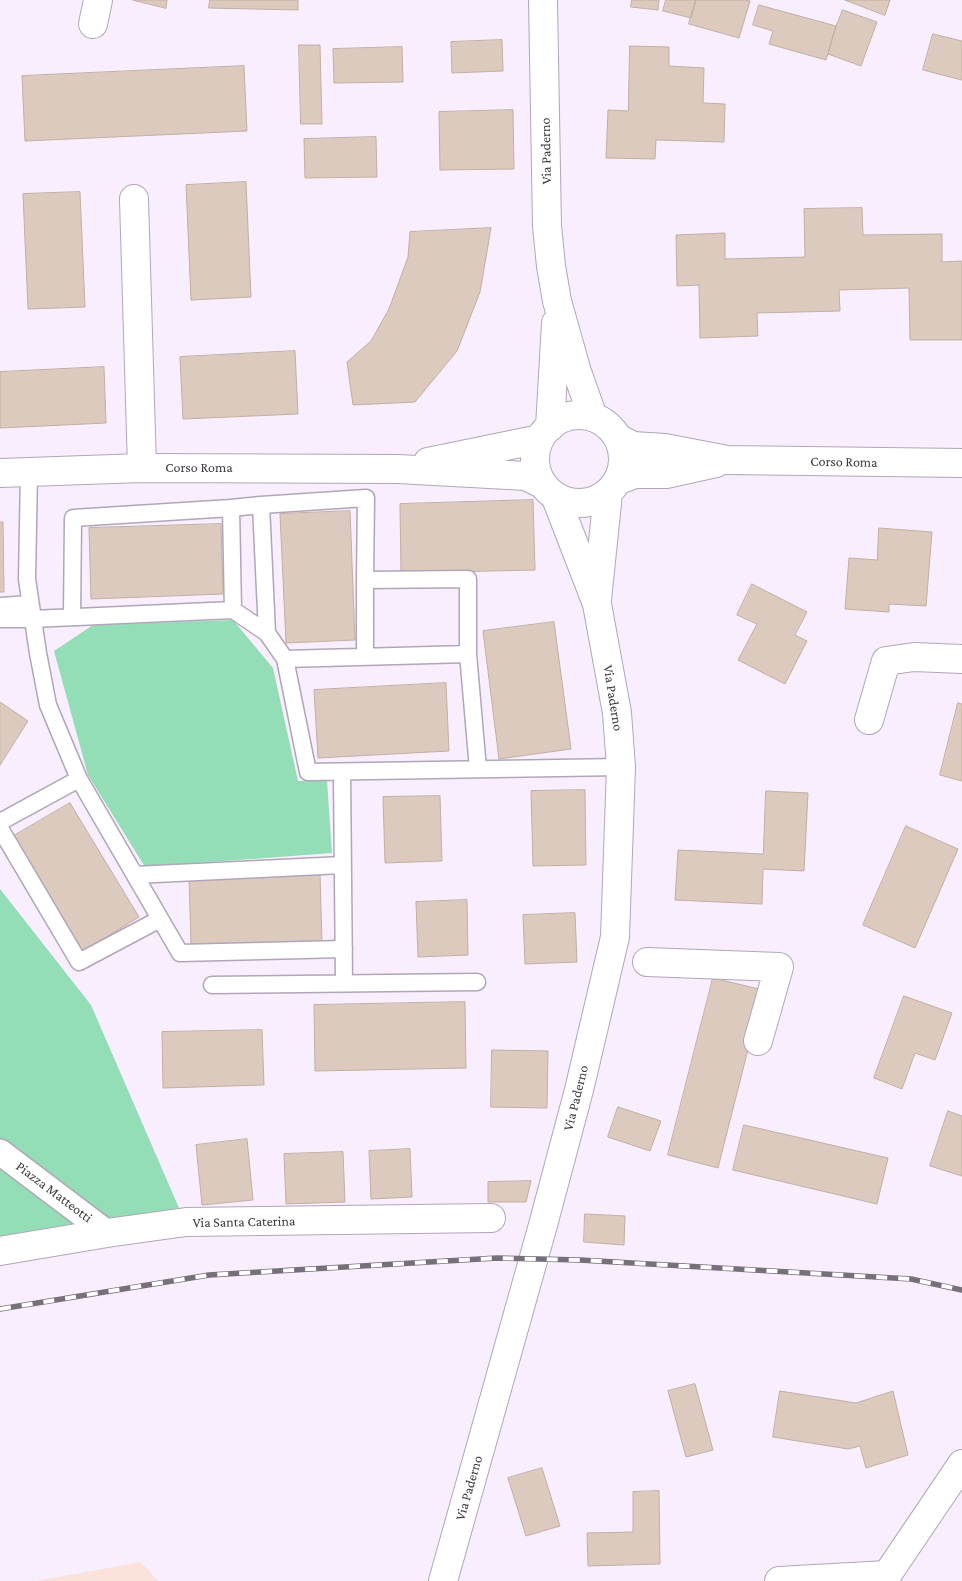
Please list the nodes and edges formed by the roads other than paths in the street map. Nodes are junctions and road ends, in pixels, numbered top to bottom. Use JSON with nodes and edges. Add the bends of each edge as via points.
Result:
{"nodes":[{"id":1,"x":543,"y":0,"type":"edge"},
{"id":2,"x":134,"y":199,"type":"dead end"},
{"id":3,"x":557,"y":301,"type":"junction"},
{"id":4,"x":593,"y":417,"type":"junction"},
{"id":5,"x":545,"y":433,"type":"junction"},
{"id":6,"x":618,"y":438,"type":"junction"},
{"id":7,"x":727,"y":460,"type":"junction"},
{"id":8,"x":962,"y":463,"type":"edge"},
{"id":9,"x":142,"y":468,"type":"junction"},
{"id":10,"x":398,"y":468,"type":"junction"},
{"id":11,"x":29,"y":472,"type":"junction"},
{"id":12,"x":0,"y":473,"type":"edge"},
{"id":13,"x":614,"y":487,"type":"junction"},
{"id":14,"x":549,"y":491,"type":"junction"},
{"id":15,"x":261,"y":504,"type":"junction"},
{"id":16,"x":231,"y":508,"type":"junction"},
{"id":17,"x":365,"y":580,"type":"junction"},
{"id":18,"x":597,"y":604,"type":"junction"},
{"id":19,"x":0,"y":606,"type":"edge"},
{"id":20,"x":233,"y":610,"type":"junction"},
{"id":21,"x":31,"y":611,"type":"junction"},
{"id":22,"x":72,"y":617,"type":"junction"},
{"id":23,"x":0,"y":619,"type":"edge"},
{"id":24,"x":267,"y":633,"type":"junction"},
{"id":25,"x":468,"y":654,"type":"junction"},
{"id":26,"x":365,"y":657,"type":"junction"},
{"id":27,"x":285,"y":659,"type":"junction"},
{"id":28,"x":962,"y":659,"type":"edge"},
{"id":29,"x":870,"y":720,"type":"dead end"},
{"id":30,"x":621,"y":767,"type":"junction"},
{"id":31,"x":478,"y":769,"type":"junction"},
{"id":32,"x":342,"y":772,"type":"junction"},
{"id":33,"x":79,"y":779,"type":"junction"},
{"id":34,"x":0,"y":823,"type":"edge"},
{"id":35,"x":343,"y":865,"type":"junction"},
{"id":36,"x":134,"y":875,"type":"junction"},
{"id":37,"x":160,"y":919,"type":"junction"},
{"id":38,"x":344,"y":949,"type":"junction"},
{"id":39,"x":647,"y":962,"type":"dead end"},
{"id":40,"x":477,"y":982,"type":"dead end"},
{"id":41,"x":344,"y":983,"type":"junction"},
{"id":42,"x":212,"y":985,"type":"dead end"},
{"id":43,"x":758,"y":1041,"type":"dead end"},
{"id":44,"x":0,"y":1152,"type":"edge"},
{"id":45,"x":491,"y":1218,"type":"dead end"},
{"id":46,"x":107,"y":1233,"type":"junction"},
{"id":47,"x":0,"y":1251,"type":"edge"},
{"id":48,"x":962,"y":1464,"type":"edge"},
{"id":49,"x":443,"y":1581,"type":"edge"},
{"id":50,"x":779,"y":1581,"type":"edge"}],
"edges":[{"from":1,"to":3,"type":"street","name":"Via Paderno","via":[[547,226]]},
{"from":2,"to":9,"type":"street"},
{"from":3,"to":4,"type":"street","name":"Via Paderno"},
{"from":3,"to":5,"type":"street","name":"Via Paderno"},
{"from":4,"to":5,"type":"street","name":"Corso Roma","via":[[578,415],[563,419]]},
{"from":4,"to":6,"type":"street","name":"Corso Roma","via":[[610,427]]},
{"from":5,"to":10,"type":"street","name":"Corso Roma"},
{"from":5,"to":14,"type":"street","via":[[536,450],[535,462],[538,476]]},
{"from":6,"to":7,"type":"street","name":"Corso Roma","via":[[633,446],[665,448]]},
{"from":6,"to":13,"type":"street","via":[[623,466]]},
{"from":7,"to":8,"type":"street","name":"Corso Roma"},
{"from":7,"to":13,"type":"street","name":"Corso Roma","via":[[666,474],[635,474]]},
{"from":9,"to":10,"type":"street","name":"Corso Roma"},
{"from":9,"to":11,"type":"street","name":"Corso Roma"},
{"from":10,"to":14,"type":"street","name":"Corso Roma","via":[[526,476]]},
{"from":11,"to":12,"type":"street","name":"Corso Roma"},
{"from":11,"to":21,"type":"lane","via":[[27,579]]},
{"from":13,"to":14,"type":"street","name":"Corso Roma","via":[[601,498],[578,504]]},
{"from":13,"to":18,"type":"street","name":"Via Paderno"},
{"from":14,"to":18,"type":"street","name":"Via Paderno"},
{"from":15,"to":16,"type":"lane"},
{"from":15,"to":17,"type":"lane","via":[[366,498]]},
{"from":15,"to":24,"type":"lane"},
{"from":16,"to":20,"type":"lane"},
{"from":16,"to":22,"type":"lane","via":[[73,518]]},
{"from":17,"to":25,"type":"lane","via":[[468,579]]},
{"from":17,"to":26,"type":"lane"},
{"from":18,"to":30,"type":"street","name":"Via Paderno","via":[[617,713]]},
{"from":19,"to":21,"type":"lane"},
{"from":20,"to":22,"type":"lane"},
{"from":20,"to":24,"type":"lane"},
{"from":21,"to":22,"type":"lane"},
{"from":21,"to":23,"type":"lane"},
{"from":21,"to":33,"type":"lane","via":[[48,704]]},
{"from":24,"to":27,"type":"lane"},
{"from":25,"to":26,"type":"lane"},
{"from":25,"to":31,"type":"lane"},
{"from":26,"to":27,"type":"lane"},
{"from":27,"to":32,"type":"lane","via":[[308,772]]},
{"from":28,"to":29,"type":"street","via":[[914,657],[886,661]]},
{"from":30,"to":31,"type":"lane"},
{"from":30,"to":49,"type":"street","name":"Via Paderno","via":[[615,937],[546,1215]]},
{"from":31,"to":32,"type":"lane"},
{"from":32,"to":35,"type":"lane"},
{"from":33,"to":34,"type":"lane"},
{"from":33,"to":36,"type":"lane"},
{"from":34,"to":37,"type":"lane","via":[[1,830],[79,962]]},
{"from":35,"to":36,"type":"lane"},
{"from":35,"to":38,"type":"lane"},
{"from":36,"to":37,"type":"lane"},
{"from":37,"to":38,"type":"lane","via":[[180,953]]},
{"from":38,"to":41,"type":"lane"},
{"from":39,"to":43,"type":"street","via":[[779,967]]},
{"from":40,"to":41,"type":"lane"},
{"from":41,"to":42,"type":"lane"},
{"from":44,"to":46,"type":"street","name":"Piazza Matteotti"},
{"from":45,"to":46,"type":"street","name":"Via Santa Caterina","via":[[186,1222]]},
{"from":46,"to":47,"type":"street","name":"Via Santa Caterina"},
{"from":48,"to":50,"type":"street","via":[[887,1575]]}]}
